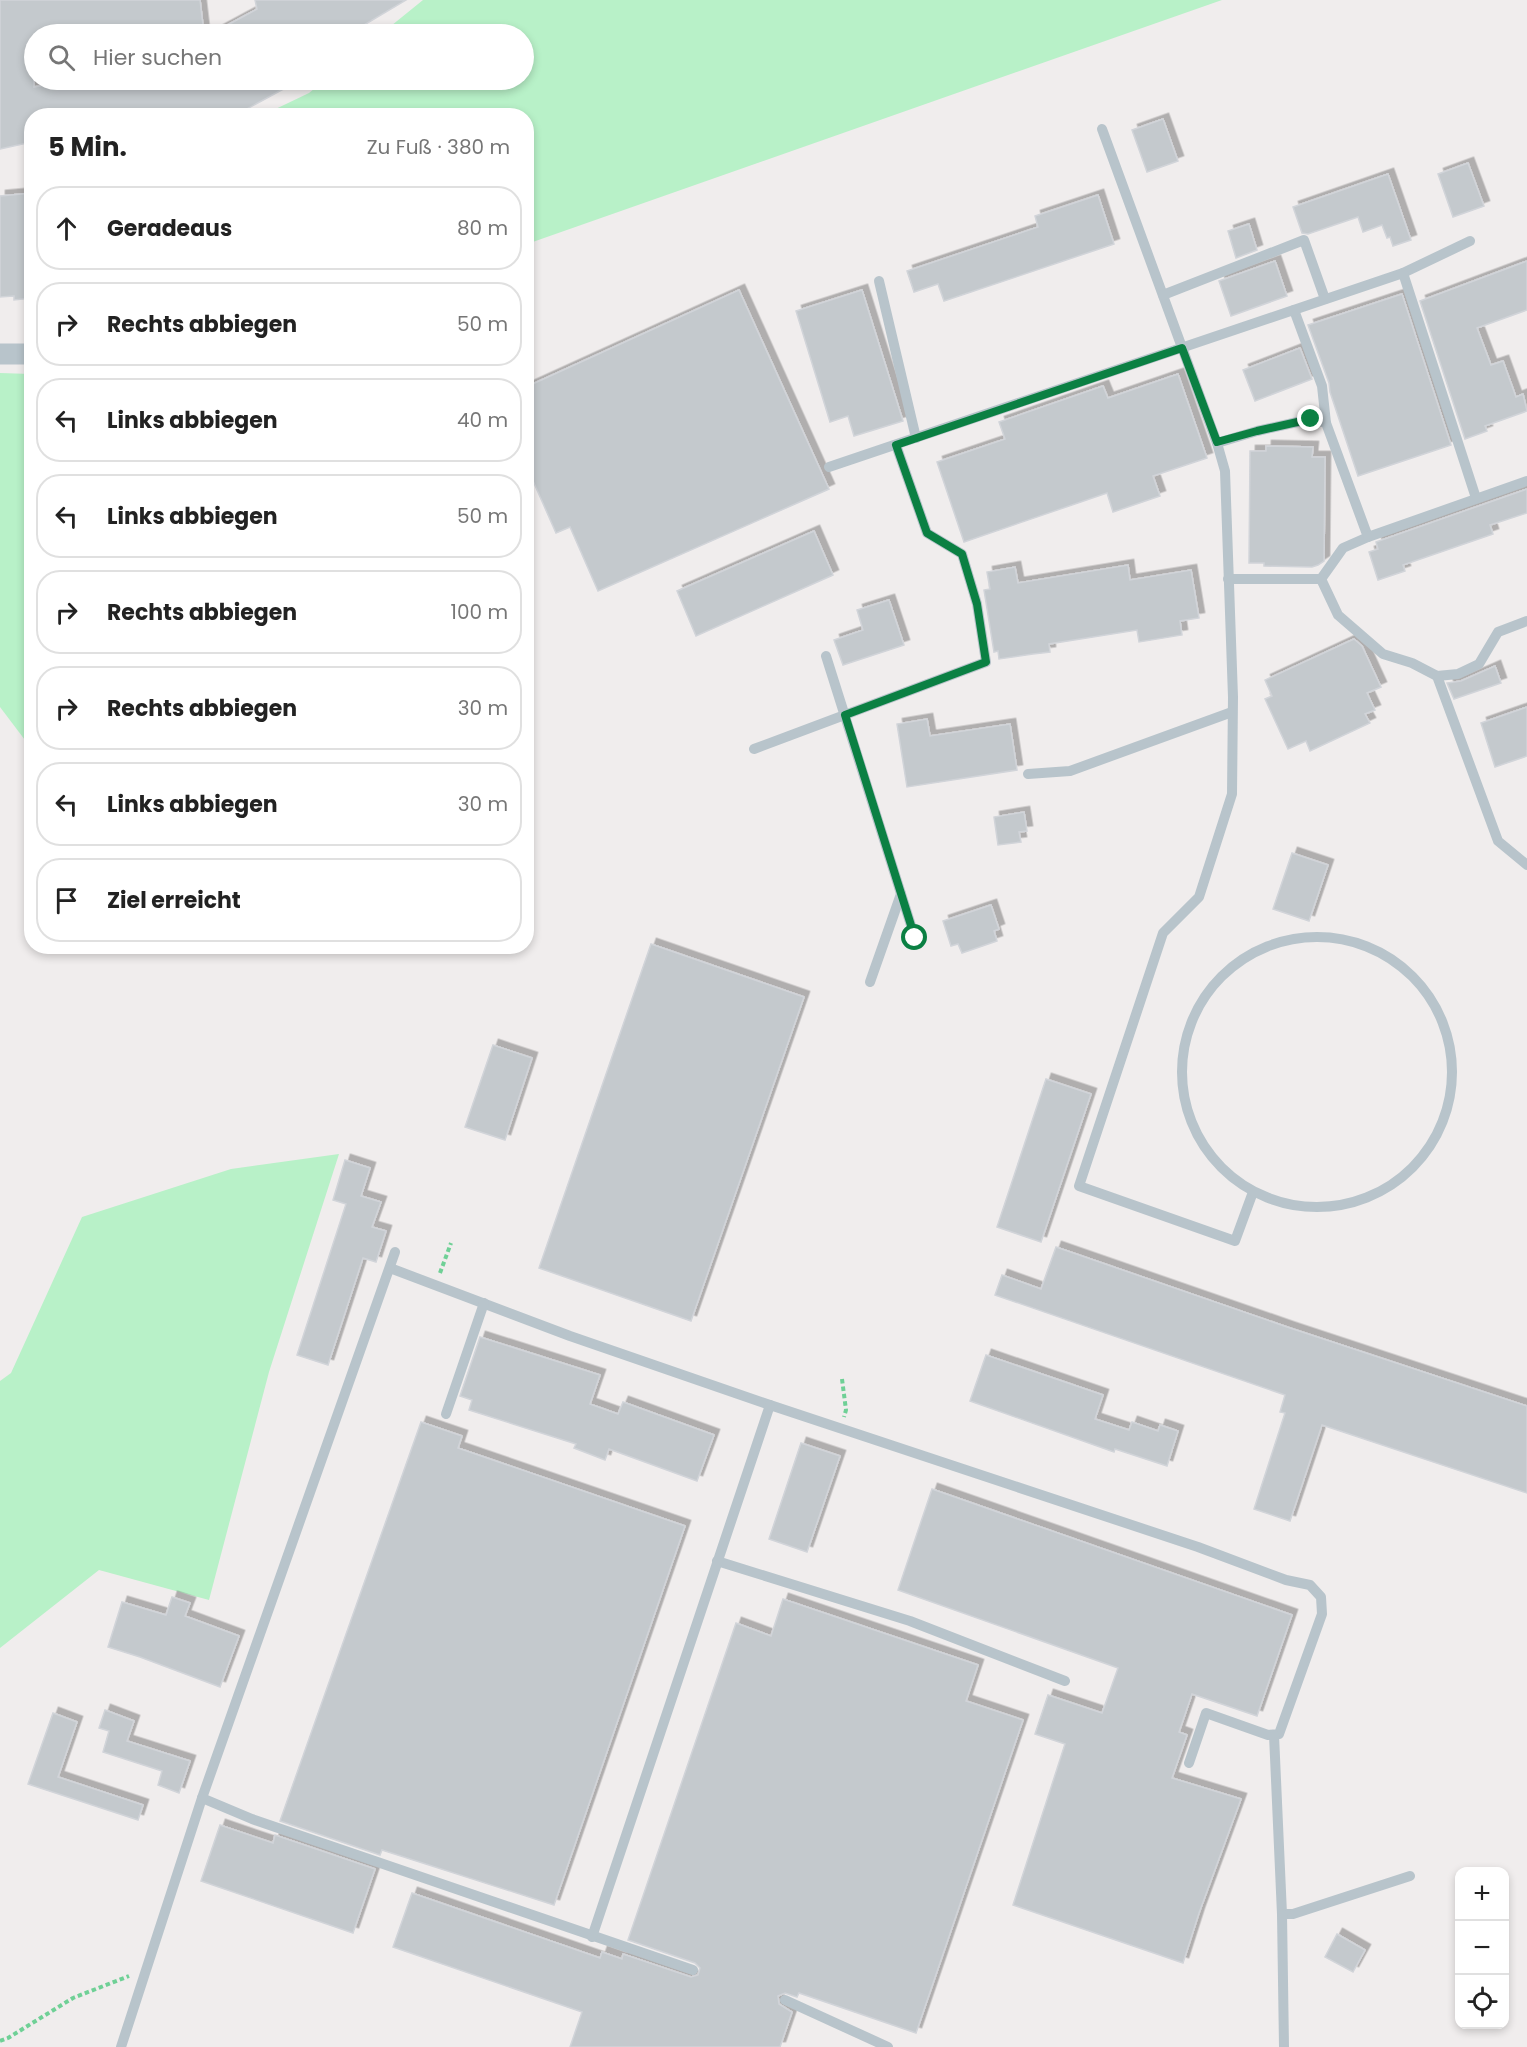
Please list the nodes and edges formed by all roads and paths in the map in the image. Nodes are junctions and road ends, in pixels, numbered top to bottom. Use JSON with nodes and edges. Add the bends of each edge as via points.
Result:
{"nodes":[{"id":1,"x":1102,"y":129,"type":"dead end"},
{"id":2,"x":1470,"y":241,"type":"dead end"},
{"id":3,"x":1403,"y":273,"type":"junction"},
{"id":4,"x":879,"y":281,"type":"dead end"},
{"id":5,"x":1163,"y":295,"type":"junction"},
{"id":6,"x":1326,"y":299,"type":"junction"},
{"id":7,"x":1294,"y":310,"type":"junction"},
{"id":8,"x":1182,"y":348,"type":"junction"},
{"id":9,"x":0,"y":354,"type":"edge"},
{"id":10,"x":24,"y":354,"type":"edge"},
{"id":11,"x":1326,"y":423,"type":"junction"},
{"id":12,"x":916,"y":438,"type":"junction"},
{"id":13,"x":1217,"y":442,"type":"junction"},
{"id":14,"x":896,"y":445,"type":"junction"},
{"id":15,"x":829,"y":467,"type":"dead end"},
{"id":16,"x":1527,"y":481,"type":"edge"},
{"id":17,"x":1476,"y":498,"type":"junction"},
{"id":18,"x":1368,"y":537,"type":"junction"},
{"id":19,"x":1228,"y":579,"type":"junction"},
{"id":20,"x":1320,"y":579,"type":"junction"},
{"id":21,"x":1527,"y":621,"type":"edge"},
{"id":22,"x":826,"y":656,"type":"dead end"},
{"id":23,"x":1437,"y":676,"type":"junction"},
{"id":24,"x":1232,"y":712,"type":"junction"},
{"id":25,"x":845,"y":715,"type":"junction"},
{"id":26,"x":754,"y":749,"type":"dead end"},
{"id":27,"x":1028,"y":774,"type":"dead end"},
{"id":28,"x":1527,"y":865,"type":"edge"},
{"id":29,"x":901,"y":894,"type":"junction"},
{"id":30,"x":915,"y":938,"type":"dead end"},
{"id":31,"x":870,"y":982,"type":"dead end"},
{"id":32,"x":1254,"y":1192,"type":"junction"},
{"id":33,"x":451,"y":1243,"type":"dead end"},
{"id":34,"x":395,"y":1252,"type":"dead end"},
{"id":35,"x":390,"y":1268,"type":"junction"},
{"id":36,"x":436,"y":1285,"type":"junction"},
{"id":37,"x":484,"y":1304,"type":"junction"},
{"id":38,"x":842,"y":1379,"type":"dead end"},
{"id":39,"x":770,"y":1405,"type":"junction"},
{"id":40,"x":446,"y":1414,"type":"dead end"},
{"id":41,"x":841,"y":1428,"type":"junction"},
{"id":42,"x":717,"y":1561,"type":"junction"},
{"id":43,"x":1065,"y":1681,"type":"dead end"},
{"id":44,"x":1274,"y":1735,"type":"junction"},
{"id":45,"x":1189,"y":1762,"type":"dead end"},
{"id":46,"x":202,"y":1798,"type":"junction"},
{"id":47,"x":1410,"y":1876,"type":"dead end"},
{"id":48,"x":1282,"y":1914,"type":"junction"},
{"id":49,"x":592,"y":1936,"type":"junction"},
{"id":50,"x":146,"y":1969,"type":"junction"},
{"id":51,"x":693,"y":1970,"type":"dead end"},
{"id":52,"x":785,"y":2000,"type":"dead end"},
{"id":53,"x":0,"y":2041,"type":"edge"},
{"id":54,"x":121,"y":2047,"type":"edge"},
{"id":55,"x":888,"y":2047,"type":"edge"},
{"id":56,"x":1284,"y":2047,"type":"edge"}],
"edges":[{"from":1,"to":5,"type":"lane"},
{"from":2,"to":3,"type":"lane"},
{"from":3,"to":6,"type":"lane"},
{"from":3,"to":17,"type":"lane"},
{"from":4,"to":12,"type":"lane"},
{"from":5,"to":6,"type":"lane","via":[[1304,240]]},
{"from":5,"to":8,"type":"lane"},
{"from":6,"to":7,"type":"lane"},
{"from":7,"to":8,"type":"lane"},
{"from":7,"to":11,"type":"lane","via":[[1322,386]]},
{"from":8,"to":12,"type":"lane"},
{"from":8,"to":13,"type":"lane"},
{"from":9,"to":10,"type":"street"},
{"from":11,"to":13,"type":"lane","via":[[1311,419]]},
{"from":11,"to":18,"type":"lane"},
{"from":12,"to":14,"type":"lane"},
{"from":13,"to":19,"type":"lane","via":[[1226,471]]},
{"from":14,"to":15,"type":"lane"},
{"from":14,"to":25,"type":"lane","via":[[927,533],[962,554],[977,604],[986,662]]},
{"from":16,"to":17,"type":"lane"},
{"from":17,"to":18,"type":"lane"},
{"from":18,"to":20,"type":"lane","via":[[1342,548]]},
{"from":19,"to":20,"type":"lane"},
{"from":19,"to":24,"type":"lane"},
{"from":20,"to":23,"type":"lane","via":[[1338,615],[1383,654]]},
{"from":21,"to":23,"type":"lane","via":[[1498,632],[1479,664],[1458,674]]},
{"from":22,"to":25,"type":"lane"},
{"from":23,"to":28,"type":"lane","via":[[1498,841]]},
{"from":24,"to":27,"type":"lane","via":[[1070,771]]},
{"from":24,"to":32,"type":"lane","via":[[1232,794],[1199,897],[1162,933],[1078,1186],[1235,1241]]},
{"from":25,"to":26,"type":"lane"},
{"from":25,"to":29,"type":"lane"},
{"from":29,"to":30,"type":"lane"},
{"from":29,"to":31,"type":"lane"},
{"from":32,"to":32,"type":"lane","via":[[1292,1205],[1352,1203],[1389,1187],[1419,1161],[1431,1144],[1451,1088],[1450,1047],[1426,992],[1398,963],[1342,939],[1283,941],[1229,969],[1203,1000],[1183,1057],[1184,1097],[1208,1152],[1221,1168]]},
{"from":33,"to":36,"type":"path"},
{"from":34,"to":35,"type":"lane"},
{"from":35,"to":36,"type":"lane"},
{"from":35,"to":46,"type":"lane"},
{"from":36,"to":37,"type":"lane"},
{"from":37,"to":39,"type":"lane"},
{"from":37,"to":40,"type":"lane"},
{"from":38,"to":41,"type":"path","via":[[846,1410]]},
{"from":39,"to":41,"type":"lane"},
{"from":39,"to":42,"type":"lane"},
{"from":41,"to":44,"type":"lane","via":[[1286,1580],[1311,1585],[1321,1597],[1322,1614],[1279,1734]]},
{"from":42,"to":43,"type":"lane","via":[[910,1621]]},
{"from":42,"to":49,"type":"lane"},
{"from":44,"to":45,"type":"lane","via":[[1206,1713]]},
{"from":44,"to":48,"type":"lane"},
{"from":46,"to":49,"type":"lane","via":[[252,1819]]},
{"from":46,"to":50,"type":"lane"},
{"from":47,"to":48,"type":"lane","via":[[1293,1914]]},
{"from":48,"to":56,"type":"lane"},
{"from":49,"to":51,"type":"lane"},
{"from":50,"to":53,"type":"path","via":[[73,1998]]},
{"from":50,"to":54,"type":"lane"},
{"from":52,"to":55,"type":"lane"}]}
